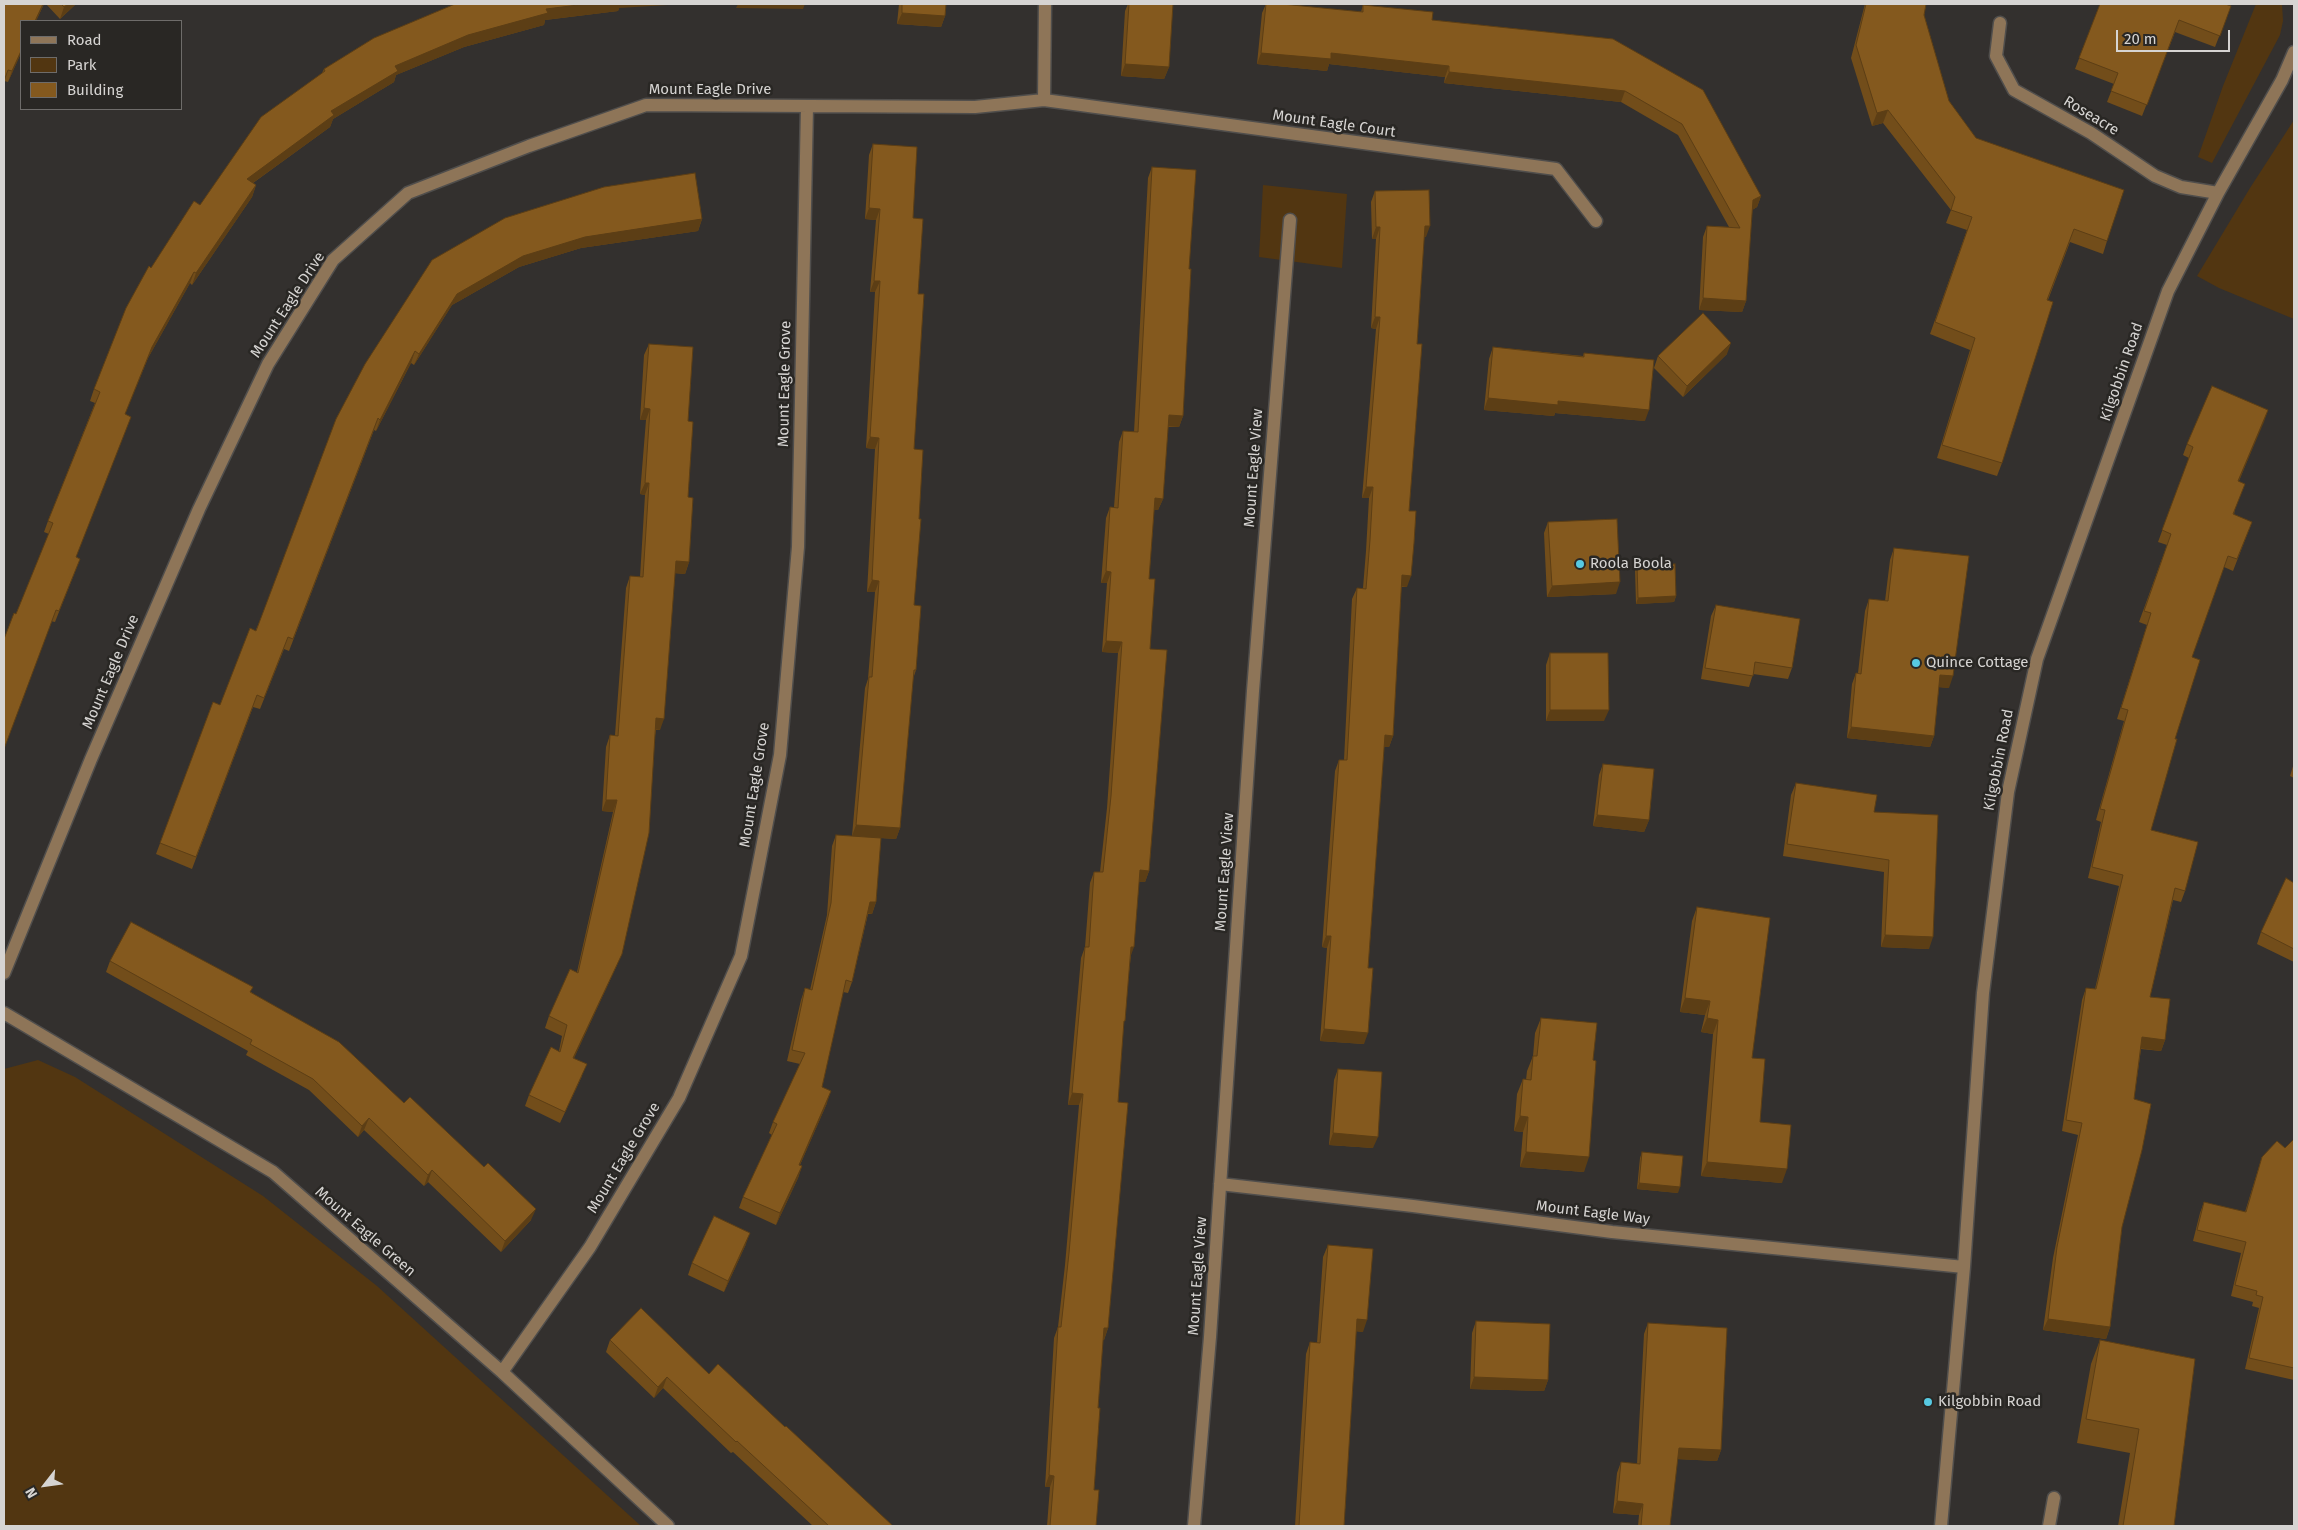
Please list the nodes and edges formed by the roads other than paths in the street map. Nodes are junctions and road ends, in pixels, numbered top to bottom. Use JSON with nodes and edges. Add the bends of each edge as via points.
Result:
{"nodes":[{"id":1,"x":1045,"y":4,"type":"edge"},
{"id":2,"x":2000,"y":23,"type":"dead end"},
{"id":3,"x":2294,"y":52,"type":"edge"},
{"id":4,"x":1044,"y":100,"type":"junction"},
{"id":5,"x":807,"y":107,"type":"junction"},
{"id":6,"x":2218,"y":193,"type":"junction"},
{"id":7,"x":1290,"y":220,"type":"dead end"},
{"id":8,"x":1596,"y":221,"type":"dead end"},
{"id":9,"x":4,"y":973,"type":"edge"},
{"id":10,"x":4,"y":1013,"type":"edge"},
{"id":11,"x":1220,"y":1184,"type":"junction"},
{"id":12,"x":1964,"y":1267,"type":"junction"},
{"id":13,"x":502,"y":1372,"type":"junction"},
{"id":14,"x":2054,"y":1498,"type":"dead end"},
{"id":15,"x":668,"y":1526,"type":"edge"},
{"id":16,"x":1194,"y":1526,"type":"edge"},
{"id":17,"x":1941,"y":1526,"type":"edge"},
{"id":18,"x":2049,"y":1526,"type":"edge"}],
"edges":[{"from":1,"to":4,"type":"street"},
{"from":2,"to":6,"type":"street","name":"Roseacre","via":[[1996,56],[2014,90],[2090,133],[2155,176],[2181,187]]},
{"from":3,"to":6,"type":"street","name":"Kilgobbin Road","via":[[2282,80]]},
{"from":4,"to":5,"type":"street","name":"Mount Eagle Drive","via":[[975,107]]},
{"from":4,"to":8,"type":"street","name":"Mount Eagle Court","via":[[1556,169]]},
{"from":5,"to":9,"type":"street","name":"Mount Eagle Drive","via":[[646,105],[408,193],[334,260],[268,364],[199,509],[91,759]]},
{"from":5,"to":13,"type":"street","name":"Mount Eagle Grove","via":[[798,547],[780,755],[740,956],[679,1098],[590,1247]]},
{"from":6,"to":12,"type":"street","name":"Kilgobbin Road","via":[[2168,291],[2037,659],[2008,792],[1983,993]]},
{"from":7,"to":11,"type":"street","name":"Mount Eagle View","via":[[1252,701]]},
{"from":10,"to":13,"type":"street","name":"Mount Eagle Green","via":[[273,1172]]},
{"from":11,"to":12,"type":"street","name":"Mount Eagle Way","via":[[1612,1232]]},
{"from":11,"to":16,"type":"street","name":"Mount Eagle View"},
{"from":12,"to":17,"type":"street","name":"Kilgobbin Road"},
{"from":13,"to":15,"type":"street","name":"Mount Eagle Green"},
{"from":14,"to":18,"type":"street"}]}
